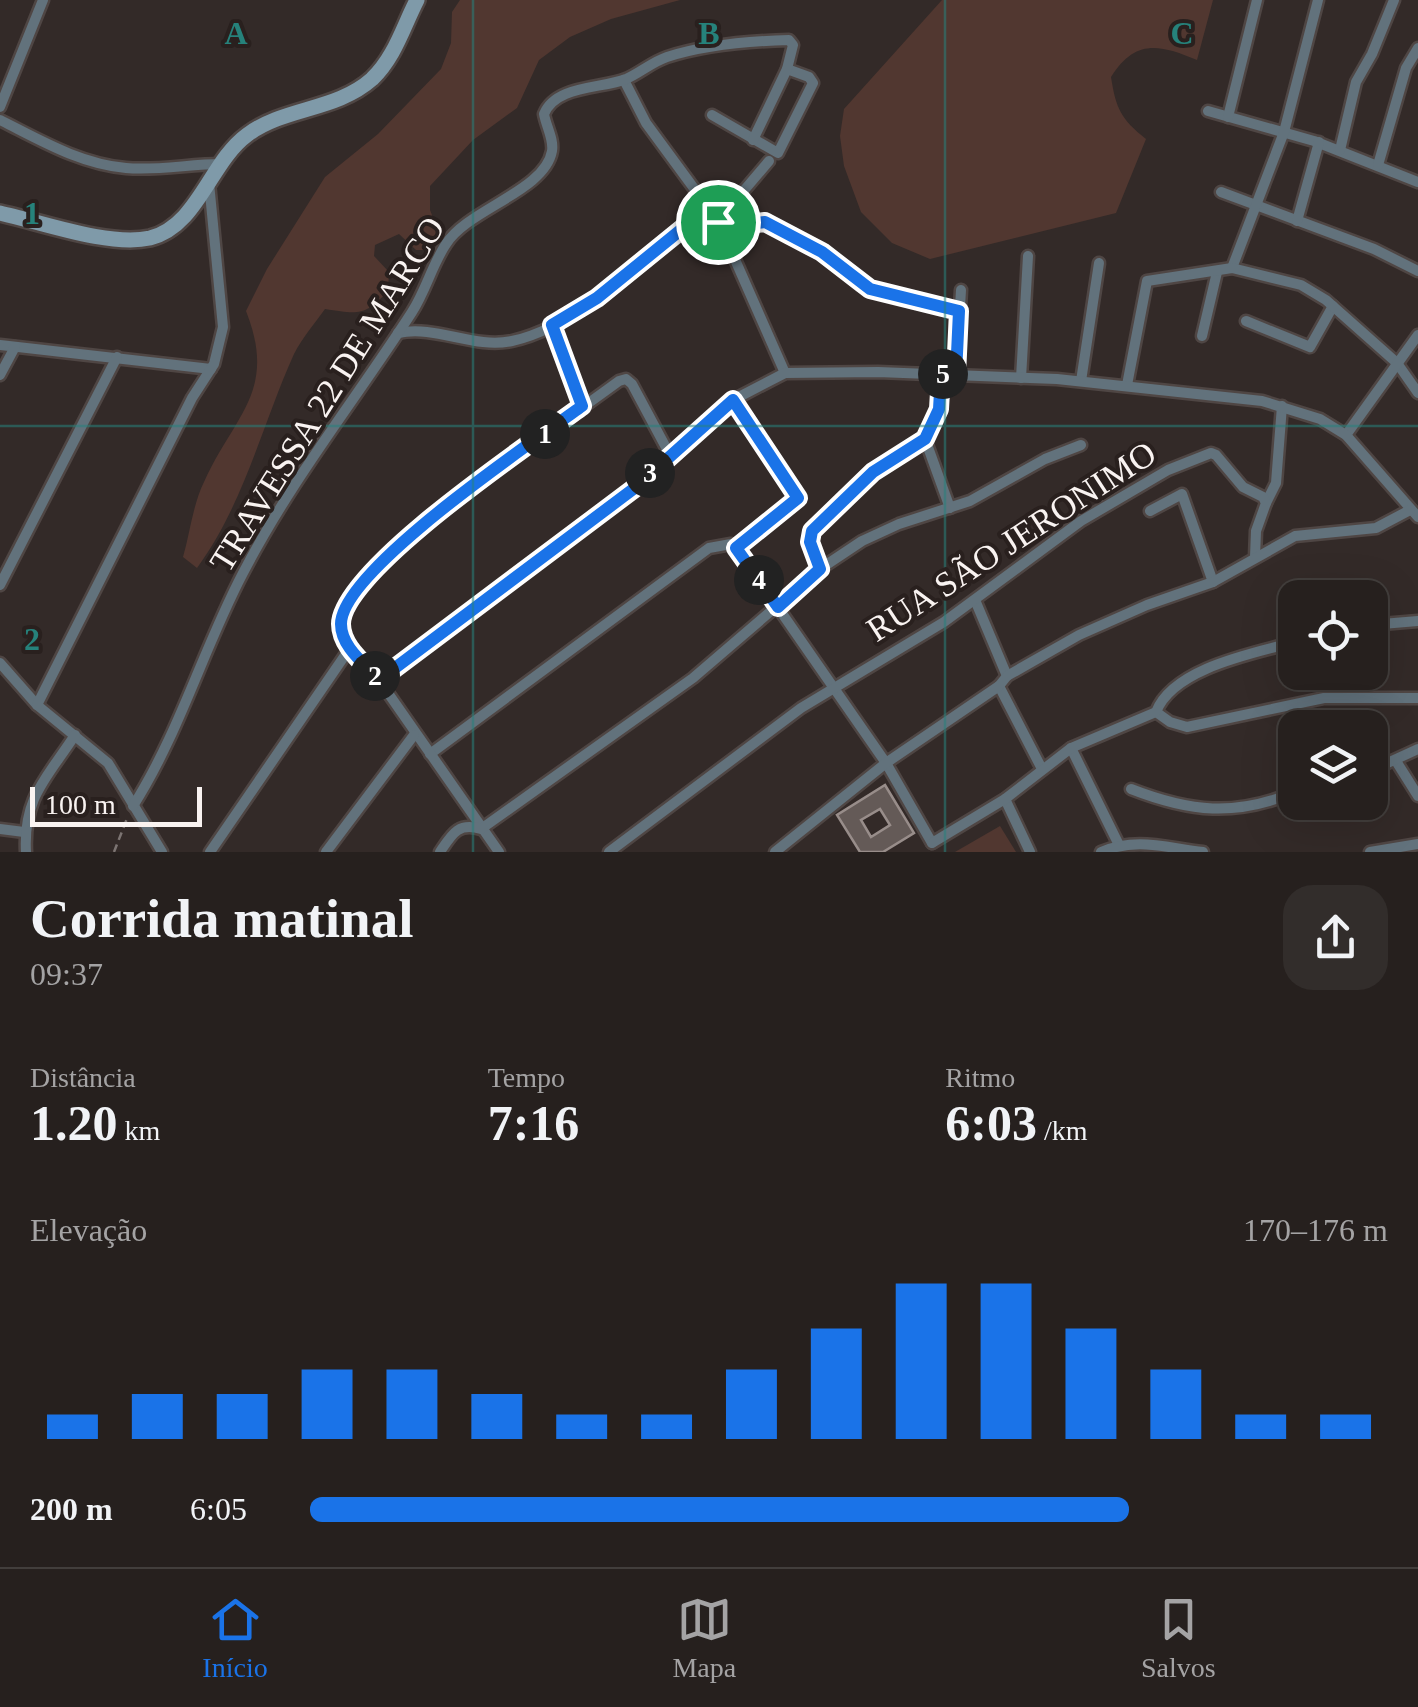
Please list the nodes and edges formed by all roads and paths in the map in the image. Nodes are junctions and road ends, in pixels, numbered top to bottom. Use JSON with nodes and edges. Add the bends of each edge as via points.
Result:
{"nodes":[{"id":1,"x":43,"y":0,"type":"edge"},
{"id":2,"x":417,"y":0,"type":"edge"},
{"id":3,"x":1257,"y":0,"type":"edge"},
{"id":4,"x":1318,"y":0,"type":"edge"},
{"id":5,"x":1394,"y":0,"type":"edge"},
{"id":6,"x":1418,"y":48,"type":"edge"},
{"id":7,"x":786,"y":69,"type":"junction"},
{"id":8,"x":624,"y":80,"type":"junction"},
{"id":9,"x":0,"y":108,"type":"edge"},
{"id":10,"x":1208,"y":111,"type":"dead end"},
{"id":11,"x":712,"y":115,"type":"dead end"},
{"id":12,"x":1228,"y":116,"type":"junction"},
{"id":13,"x":0,"y":120,"type":"edge"},
{"id":14,"x":1284,"y":132,"type":"junction"},
{"id":15,"x":753,"y":140,"type":"junction"},
{"id":16,"x":1318,"y":142,"type":"junction"},
{"id":17,"x":1340,"y":150,"type":"junction"},
{"id":18,"x":772,"y":157,"type":"junction"},
{"id":19,"x":221,"y":164,"type":"junction"},
{"id":20,"x":1378,"y":165,"type":"junction"},
{"id":21,"x":209,"y":182,"type":"junction"},
{"id":22,"x":1418,"y":182,"type":"edge"},
{"id":23,"x":1221,"y":192,"type":"dead end"},
{"id":24,"x":1258,"y":206,"type":"junction"},
{"id":25,"x":709,"y":207,"type":"junction"},
{"id":26,"x":0,"y":213,"type":"edge"},
{"id":27,"x":718,"y":222,"type":"junction"},
{"id":28,"x":1296,"y":222,"type":"junction"},
{"id":29,"x":724,"y":234,"type":"junction"},
{"id":30,"x":1028,"y":256,"type":"dead end"},
{"id":31,"x":1099,"y":263,"type":"dead end"},
{"id":32,"x":1232,"y":268,"type":"junction"},
{"id":33,"x":1418,"y":271,"type":"edge"},
{"id":34,"x":1217,"y":272,"type":"junction"},
{"id":35,"x":961,"y":290,"type":"dead end"},
{"id":36,"x":1333,"y":306,"type":"junction"},
{"id":37,"x":959,"y":311,"type":"junction"},
{"id":38,"x":1246,"y":321,"type":"dead end"},
{"id":39,"x":552,"y":325,"type":"junction"},
{"id":40,"x":398,"y":333,"type":"junction"},
{"id":41,"x":1418,"y":335,"type":"edge"},
{"id":42,"x":1202,"y":336,"type":"dead end"},
{"id":43,"x":0,"y":345,"type":"edge"},
{"id":44,"x":15,"y":346,"type":"junction"},
{"id":45,"x":117,"y":357,"type":"junction"},
{"id":46,"x":1397,"y":364,"type":"junction"},
{"id":47,"x":211,"y":369,"type":"junction"},
{"id":48,"x":784,"y":373,"type":"junction"},
{"id":49,"x":941,"y":374,"type":"junction"},
{"id":50,"x":0,"y":375,"type":"edge"},
{"id":51,"x":956,"y":375,"type":"junction"},
{"id":52,"x":1021,"y":378,"type":"junction"},
{"id":53,"x":1081,"y":381,"type":"junction"},
{"id":54,"x":1127,"y":385,"type":"junction"},
{"id":55,"x":1418,"y":393,"type":"edge"},
{"id":56,"x":733,"y":400,"type":"junction"},
{"id":57,"x":582,"y":406,"type":"junction"},
{"id":58,"x":1282,"y":406,"type":"junction"},
{"id":59,"x":1346,"y":435,"type":"junction"},
{"id":60,"x":925,"y":439,"type":"junction"},
{"id":61,"x":1081,"y":446,"type":"dead end"},
{"id":62,"x":670,"y":454,"type":"junction"},
{"id":63,"x":798,"y":498,"type":"joint"},
{"id":64,"x":1266,"y":503,"type":"junction"},
{"id":65,"x":950,"y":508,"type":"junction"},
{"id":66,"x":1150,"y":511,"type":"dead end"},
{"id":67,"x":1414,"y":514,"type":"edge"},
{"id":68,"x":736,"y":548,"type":"junction"},
{"id":69,"x":1255,"y":557,"type":"junction"},
{"id":70,"x":820,"y":569,"type":"junction"},
{"id":71,"x":1213,"y":582,"type":"junction"},
{"id":72,"x":0,"y":585,"type":"edge"},
{"id":73,"x":974,"y":600,"type":"junction"},
{"id":74,"x":778,"y":607,"type":"junction"},
{"id":75,"x":1418,"y":621,"type":"edge"},
{"id":76,"x":1388,"y":624,"type":"edge"},
{"id":77,"x":1278,"y":647,"type":"edge"},
{"id":78,"x":350,"y":648,"type":"junction"},
{"id":79,"x":0,"y":663,"type":"edge"},
{"id":80,"x":1008,"y":676,"type":"junction"},
{"id":81,"x":379,"y":680,"type":"junction"},
{"id":82,"x":999,"y":686,"type":"junction"},
{"id":83,"x":832,"y":688,"type":"junction"},
{"id":84,"x":1418,"y":698,"type":"edge"},
{"id":85,"x":37,"y":704,"type":"junction"},
{"id":86,"x":1156,"y":712,"type":"junction"},
{"id":87,"x":414,"y":734,"type":"junction"},
{"id":88,"x":75,"y":735,"type":"junction"},
{"id":89,"x":1072,"y":748,"type":"junction"},
{"id":90,"x":1418,"y":749,"type":"edge"},
{"id":91,"x":430,"y":754,"type":"junction"},
{"id":92,"x":1396,"y":760,"type":"junction"},
{"id":93,"x":886,"y":762,"type":"junction"},
{"id":94,"x":1388,"y":763,"type":"edge"},
{"id":95,"x":1042,"y":769,"type":"junction"},
{"id":96,"x":1131,"y":788,"type":"dead end"},
{"id":97,"x":1418,"y":796,"type":"edge"},
{"id":98,"x":1278,"y":798,"type":"edge"},
{"id":99,"x":1004,"y":799,"type":"junction"},
{"id":100,"x":133,"y":806,"type":"junction"},
{"id":101,"x":0,"y":829,"type":"edge"},
{"id":102,"x":481,"y":829,"type":"junction"},
{"id":103,"x":24,"y":832,"type":"junction"},
{"id":104,"x":1418,"y":844,"type":"edge"},
{"id":105,"x":1119,"y":845,"type":"junction"},
{"id":106,"x":1146,"y":847,"type":"edge"},
{"id":107,"x":930,"y":848,"type":"edge"},
{"id":108,"x":26,"y":852,"type":"edge"},
{"id":109,"x":114,"y":852,"type":"edge"},
{"id":110,"x":162,"y":852,"type":"edge"},
{"id":111,"x":210,"y":852,"type":"edge"},
{"id":112,"x":326,"y":852,"type":"edge"},
{"id":113,"x":440,"y":852,"type":"edge"},
{"id":114,"x":499,"y":852,"type":"edge"},
{"id":115,"x":609,"y":852,"type":"edge"},
{"id":116,"x":775,"y":852,"type":"edge"},
{"id":117,"x":1030,"y":852,"type":"edge"},
{"id":118,"x":1101,"y":852,"type":"edge"},
{"id":119,"x":1204,"y":852,"type":"edge"},
{"id":120,"x":1370,"y":852,"type":"edge"}],
"edges":[{"from":1,"to":9,"type":"street"},
{"from":2,"to":19,"type":"main road","via":[[394,51],[369,81],[341,99],[250,133]]},
{"from":3,"to":12,"type":"street"},
{"from":4,"to":14,"type":"street"},
{"from":5,"to":17,"type":"street","via":[[1356,82]]},
{"from":6,"to":20,"type":"street"},
{"from":7,"to":8,"type":"street","name":"TRAVESSA 22 DE MARCO","via":[[793,46],[767,40],[672,56]]},
{"from":7,"to":15,"type":"street"},
{"from":7,"to":18,"type":"street","via":[[813,83]]},
{"from":8,"to":25,"type":"street","via":[[646,122]]},
{"from":8,"to":40,"type":"street","name":"TRAVESSA 22 DE MARCO","via":[[549,104],[544,114],[552,150],[542,170],[457,229]]},
{"from":10,"to":12,"type":"street"},
{"from":11,"to":15,"type":"street"},
{"from":12,"to":14,"type":"street"},
{"from":13,"to":19,"type":"street","via":[[106,166]]},
{"from":14,"to":16,"type":"street"},
{"from":14,"to":24,"type":"street"},
{"from":15,"to":18,"type":"street"},
{"from":16,"to":17,"type":"street"},
{"from":16,"to":28,"type":"street"},
{"from":17,"to":20,"type":"street"},
{"from":18,"to":27,"type":"street"},
{"from":19,"to":21,"type":"main road"},
{"from":20,"to":22,"type":"street"},
{"from":21,"to":26,"type":"main road","via":[[176,224],[138,240]]},
{"from":21,"to":47,"type":"street","via":[[223,327]]},
{"from":23,"to":24,"type":"street"},
{"from":24,"to":28,"type":"street"},
{"from":24,"to":32,"type":"street"},
{"from":25,"to":27,"type":"street"},
{"from":25,"to":39,"type":"street","via":[[597,298]]},
{"from":27,"to":29,"type":"street"},
{"from":28,"to":33,"type":"street"},
{"from":29,"to":37,"type":"street","via":[[765,222],[822,252],[870,289]]},
{"from":29,"to":48,"type":"street"},
{"from":30,"to":52,"type":"street"},
{"from":31,"to":53,"type":"street"},
{"from":32,"to":34,"type":"street"},
{"from":32,"to":36,"type":"street","via":[[1301,286]]},
{"from":34,"to":42,"type":"street"},
{"from":34,"to":54,"type":"street","via":[[1147,281]]},
{"from":35,"to":37,"type":"street"},
{"from":36,"to":38,"type":"street","via":[[1310,347]]},
{"from":36,"to":46,"type":"street"},
{"from":37,"to":51,"type":"street"},
{"from":39,"to":40,"type":"street","via":[[508,342]]},
{"from":39,"to":57,"type":"street"},
{"from":40,"to":100,"type":"street","name":"TRAVESSA 22 DE MARCO","via":[[330,428],[242,573],[163,756]]},
{"from":41,"to":46,"type":"street"},
{"from":43,"to":44,"type":"street"},
{"from":44,"to":45,"type":"street"},
{"from":44,"to":50,"type":"street"},
{"from":45,"to":47,"type":"street"},
{"from":45,"to":72,"type":"street"},
{"from":46,"to":55,"type":"street"},
{"from":46,"to":59,"type":"street"},
{"from":47,"to":85,"type":"street"},
{"from":48,"to":49,"type":"street"},
{"from":48,"to":56,"type":"street"},
{"from":49,"to":51,"type":"street"},
{"from":49,"to":60,"type":"path","via":[[939,409]]},
{"from":51,"to":52,"type":"street"},
{"from":52,"to":53,"type":"street"},
{"from":53,"to":54,"type":"street"},
{"from":54,"to":58,"type":"street"},
{"from":56,"to":62,"type":"street"},
{"from":56,"to":63,"type":"path"},
{"from":57,"to":62,"type":"street","via":[[628,380]]},
{"from":57,"to":78,"type":"street","via":[[386,556],[343,614]]},
{"from":58,"to":59,"type":"street"},
{"from":58,"to":64,"type":"street","via":[[1276,483]]},
{"from":59,"to":67,"type":"street"},
{"from":60,"to":65,"type":"street"},
{"from":60,"to":70,"type":"street","via":[[873,472],[812,531]]},
{"from":61,"to":65,"type":"street"},
{"from":62,"to":81,"type":"street","via":[[636,487]]},
{"from":63,"to":68,"type":"street"},
{"from":64,"to":69,"type":"street"},
{"from":64,"to":73,"type":"street","name":"RUA SÃO JERONIMO","via":[[1211,454],[1111,502]]},
{"from":65,"to":70,"type":"street","via":[[873,535]]},
{"from":66,"to":71,"type":"street","via":[[1182,494]]},
{"from":67,"to":69,"type":"street","via":[[1376,528],[1296,536]]},
{"from":68,"to":74,"type":"street"},
{"from":68,"to":91,"type":"street","via":[[709,548]]},
{"from":69,"to":71,"type":"street"},
{"from":70,"to":74,"type":"street"},
{"from":71,"to":80,"type":"street","via":[[1146,605]]},
{"from":73,"to":80,"type":"street"},
{"from":73,"to":83,"type":"street","name":"RUA SÃO JERONIMO"},
{"from":74,"to":83,"type":"street"},
{"from":74,"to":102,"type":"street","via":[[693,678]]},
{"from":75,"to":76,"type":"street"},
{"from":77,"to":86,"type":"street","via":[[1204,671],[1169,694]]},
{"from":78,"to":81,"type":"street"},
{"from":78,"to":111,"type":"street"},
{"from":79,"to":85,"type":"street"},
{"from":80,"to":82,"type":"street"},
{"from":81,"to":87,"type":"street"},
{"from":82,"to":93,"type":"street"},
{"from":82,"to":95,"type":"street"},
{"from":83,"to":93,"type":"street"},
{"from":83,"to":115,"type":"street","name":"RUA SÃO JERONIMO"},
{"from":84,"to":86,"type":"street","via":[[1324,698],[1187,726]]},
{"from":85,"to":88,"type":"street"},
{"from":86,"to":89,"type":"street"},
{"from":87,"to":91,"type":"street"},
{"from":87,"to":112,"type":"street"},
{"from":88,"to":100,"type":"street","via":[[108,763]]},
{"from":88,"to":103,"type":"street","via":[[30,803]]},
{"from":89,"to":95,"type":"street"},
{"from":89,"to":105,"type":"street"},
{"from":90,"to":92,"type":"street"},
{"from":91,"to":102,"type":"street"},
{"from":92,"to":94,"type":"street"},
{"from":92,"to":97,"type":"street"},
{"from":93,"to":107,"type":"street"},
{"from":93,"to":116,"type":"street"},
{"from":95,"to":99,"type":"street"},
{"from":96,"to":98,"type":"street","via":[[1215,810]]},
{"from":99,"to":107,"type":"street"},
{"from":99,"to":117,"type":"street"},
{"from":100,"to":109,"type":"path"},
{"from":100,"to":110,"type":"street"},
{"from":101,"to":103,"type":"street"},
{"from":102,"to":113,"type":"street","via":[[456,829]]},
{"from":102,"to":114,"type":"street"},
{"from":103,"to":108,"type":"street"},
{"from":104,"to":120,"type":"street"},
{"from":105,"to":106,"type":"street"},
{"from":105,"to":118,"type":"street"},
{"from":106,"to":119,"type":"street"}]}
